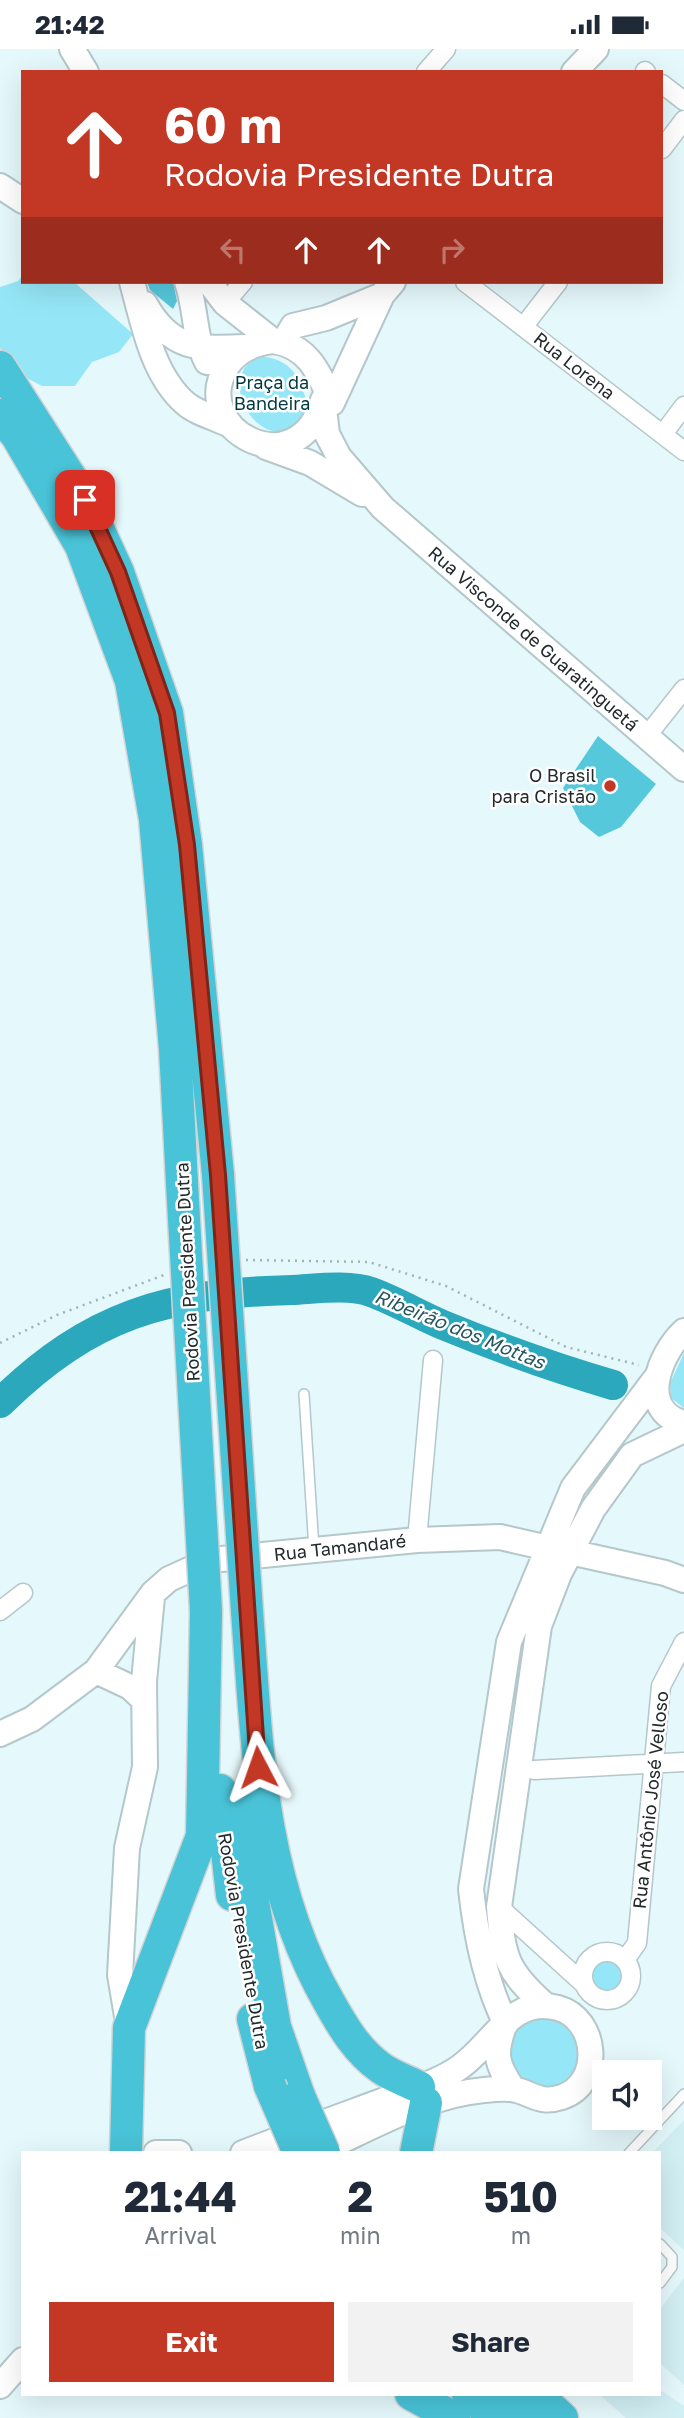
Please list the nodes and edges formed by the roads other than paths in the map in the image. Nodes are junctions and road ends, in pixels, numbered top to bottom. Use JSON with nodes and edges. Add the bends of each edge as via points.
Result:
{"nodes":[{"id":1,"x":72,"y":49,"type":"edge"},
{"id":2,"x":446,"y":49,"type":"edge"},
{"id":3,"x":596,"y":49,"type":"edge"},
{"id":4,"x":85,"y":70,"type":"edge"},
{"id":5,"x":428,"y":70,"type":"edge"},
{"id":6,"x":576,"y":70,"type":"edge"},
{"id":7,"x":663,"y":85,"type":"edge"},
{"id":8,"x":684,"y":101,"type":"edge"},
{"id":9,"x":684,"y":120,"type":"edge"},
{"id":10,"x":663,"y":148,"type":"edge"},
{"id":11,"x":0,"y":186,"type":"edge"},
{"id":12,"x":21,"y":200,"type":"edge"},
{"id":13,"x":133,"y":284,"type":"edge"},
{"id":14,"x":133,"y":284,"type":"edge"},
{"id":15,"x":188,"y":284,"type":"edge"},
{"id":16,"x":211,"y":284,"type":"edge"},
{"id":17,"x":241,"y":284,"type":"edge"},
{"id":18,"x":468,"y":284,"type":"edge"},
{"id":19,"x":556,"y":284,"type":"edge"},
{"id":20,"x":387,"y":288,"type":"edge"},
{"id":21,"x":225,"y":303,"type":"junction"},
{"id":22,"x":523,"y":327,"type":"junction"},
{"id":23,"x":278,"y":342,"type":"junction"},
{"id":24,"x":248,"y":347,"type":"junction"},
{"id":25,"x":200,"y":349,"type":"junction"},
{"id":26,"x":0,"y":367,"type":"edge"},
{"id":27,"x":220,"y":384,"type":"junction"},
{"id":28,"x":327,"y":402,"type":"junction"},
{"id":29,"x":684,"y":406,"type":"edge"},
{"id":30,"x":0,"y":415,"type":"edge"},
{"id":31,"x":230,"y":425,"type":"junction"},
{"id":32,"x":663,"y":434,"type":"junction"},
{"id":33,"x":254,"y":443,"type":"junction"},
{"id":34,"x":684,"y":451,"type":"edge"},
{"id":35,"x":383,"y":507,"type":"junction"},
{"id":36,"x":684,"y":689,"type":"edge"},
{"id":37,"x":646,"y":737,"type":"junction"},
{"id":38,"x":684,"y":769,"type":"edge"},
{"id":39,"x":684,"y":1309,"type":"edge"},
{"id":40,"x":677,"y":1338,"type":"edge"},
{"id":41,"x":433,"y":1360,"type":"dead end"},
{"id":42,"x":658,"y":1374,"type":"junction"},
{"id":43,"x":304,"y":1394,"type":"dead end"},
{"id":44,"x":684,"y":1423,"type":"edge"},
{"id":45,"x":684,"y":1430,"type":"edge"},
{"id":46,"x":417,"y":1540,"type":"junction"},
{"id":47,"x":559,"y":1550,"type":"junction"},
{"id":48,"x":314,"y":1551,"type":"junction"},
{"id":49,"x":684,"y":1580,"type":"edge"},
{"id":50,"x":23,"y":1593,"type":"dead end"},
{"id":51,"x":153,"y":1593,"type":"junction"},
{"id":52,"x":0,"y":1611,"type":"edge"},
{"id":53,"x":206,"y":1611,"type":"junction"},
{"id":54,"x":247,"y":1611,"type":"junction"},
{"id":55,"x":684,"y":1641,"type":"edge"},
{"id":56,"x":96,"y":1671,"type":"junction"},
{"id":57,"x":144,"y":1700,"type":"junction"},
{"id":58,"x":0,"y":1734,"type":"edge"},
{"id":59,"x":684,"y":1762,"type":"edge"},
{"id":60,"x":654,"y":1763,"type":"junction"},
{"id":61,"x":534,"y":1770,"type":"dead end"},
{"id":62,"x":499,"y":1907,"type":"junction"},
{"id":63,"x":625,"y":1959,"type":"junction"},
{"id":64,"x":584,"y":1984,"type":"junction"},
{"id":65,"x":544,"y":2004,"type":"junction"},
{"id":66,"x":505,"y":2025,"type":"junction"},
{"id":67,"x":129,"y":2028,"type":"junction"},
{"id":68,"x":513,"y":2089,"type":"junction"},
{"id":69,"x":285,"y":2091,"type":"junction"},
{"id":70,"x":684,"y":2094,"type":"edge"},
{"id":71,"x":422,"y":2095,"type":"junction"},
{"id":72,"x":126,"y":2151,"type":"edge"},
{"id":73,"x":249,"y":2151,"type":"edge"},
{"id":74,"x":299,"y":2151,"type":"edge"},
{"id":75,"x":320,"y":2151,"type":"edge"},
{"id":76,"x":323,"y":2151,"type":"edge"},
{"id":77,"x":416,"y":2151,"type":"edge"},
{"id":78,"x":631,"y":2151,"type":"edge"},
{"id":79,"x":661,"y":2245,"type":"edge"},
{"id":80,"x":661,"y":2282,"type":"edge"},
{"id":81,"x":21,"y":2362,"type":"edge"},
{"id":82,"x":0,"y":2386,"type":"edge"},
{"id":83,"x":415,"y":2396,"type":"edge"},
{"id":84,"x":470,"y":2396,"type":"edge"},
{"id":85,"x":500,"y":2396,"type":"edge"},
{"id":86,"x":538,"y":2396,"type":"edge"},
{"id":87,"x":454,"y":2418,"type":"edge"},
{"id":88,"x":495,"y":2418,"type":"edge"},
{"id":89,"x":527,"y":2418,"type":"edge"},
{"id":90,"x":562,"y":2418,"type":"edge"}],
"edges":[{"from":1,"to":4,"type":"main road"},
{"from":2,"to":5,"type":"street"},
{"from":3,"to":6,"type":"main road"},
{"from":7,"to":8,"type":"street"},
{"from":9,"to":10,"type":"street"},
{"from":11,"to":12,"type":"main road"},
{"from":13,"to":25,"type":"main road","via":[[155,322],[180,342]]},
{"from":14,"to":31,"type":"main road","via":[[150,346],[164,374],[185,403]]},
{"from":15,"to":25,"type":"main road"},
{"from":16,"to":21,"type":"main road"},
{"from":17,"to":21,"type":"street"},
{"from":18,"to":22,"type":"street","name":"Rua Lorena"},
{"from":19,"to":22,"type":"street"},
{"from":20,"to":23,"type":"main road","via":[[326,318],[293,325]]},
{"from":20,"to":28,"type":"main road"},
{"from":21,"to":23,"type":"main road"},
{"from":22,"to":32,"type":"street","name":"Rua Lorena"},
{"from":23,"to":24,"type":"main road"},
{"from":23,"to":28,"type":"main road","via":[[310,359]]},
{"from":24,"to":25,"type":"main road"},
{"from":24,"to":27,"type":"main road","via":[[235,356]]},
{"from":25,"to":27,"type":"main road"},
{"from":26,"to":54,"type":"highway","name":"Rodovia Presidente Dutra","bridge":true,"via":[[85,500],[118,572],[167,713],[187,845],[218,1175]]},
{"from":27,"to":31,"type":"main road","via":[[221,405]]},
{"from":28,"to":33,"type":"main road","via":[[311,429],[299,438],[276,445]]},
{"from":28,"to":35,"type":"main road","name":"Rua Visconde de Guaratinguetá","via":[[327,433],[339,457]]},
{"from":29,"to":32,"type":"street"},
{"from":30,"to":53,"type":"highway","name":"Rodovia Presidente Dutra","bridge":true,"via":[[81,546],[131,681],[155,819],[176,1049]]},
{"from":31,"to":33,"type":"main road"},
{"from":32,"to":34,"type":"street","name":"Rua Lorena"},
{"from":33,"to":35,"type":"main road","name":"Rua Visconde de Guaratinguetá","via":[[310,463]]},
{"from":35,"to":37,"type":"main road","name":"Rua Visconde de Guaratinguetá"},
{"from":36,"to":37,"type":"street"},
{"from":37,"to":38,"type":"main road","name":"Rua Visconde de Guaratinguetá"},
{"from":39,"to":40,"type":"main road"},
{"from":40,"to":42,"type":"main road"},
{"from":41,"to":46,"type":"street"},
{"from":42,"to":44,"type":"main road","via":[[656,1396],[661,1408]]},
{"from":42,"to":47,"type":"main road","via":[[573,1488]]},
{"from":43,"to":48,"type":"lane"},
{"from":45,"to":47,"type":"main road","via":[[632,1455]]},
{"from":46,"to":47,"type":"main road","name":"Rua Tamandaré","via":[[500,1538]]},
{"from":46,"to":48,"type":"main road","name":"Rua Tamandaré"},
{"from":47,"to":49,"type":"main road","name":"Rua Tamandaré"},
{"from":47,"to":62,"type":"main road","via":[[539,1626]]},
{"from":47,"to":66,"type":"main road","via":[[509,1642],[471,1889],[475,1931]]},
{"from":48,"to":51,"type":"main road","name":"Rua Tamandaré","via":[[211,1560],[169,1579]]},
{"from":50,"to":52,"type":"street"},
{"from":51,"to":56,"type":"main road","name":"Rua Tamandaré"},
{"from":51,"to":57,"type":"main road"},
{"from":53,"to":67,"type":"highway","via":[[202,1836]]},
{"from":53,"to":69,"type":"highway","name":"Rodovia Presidente Dutra","via":[[226,1863],[254,2022]]},
{"from":54,"to":69,"type":"highway","name":"Rodovia Presidente Dutra","via":[[247,1867]]},
{"from":54,"to":71,"type":"highway","via":[[258,1767],[272,1857],[288,1913],[313,1975],[351,2041],[381,2069]]},
{"from":55,"to":60,"type":"street","name":"Rua Antônio José Velloso","via":[[661,1686]]},
{"from":56,"to":57,"type":"main road","via":[[130,1687]]},
{"from":56,"to":58,"type":"main road","name":"Rua Tamandaré","via":[[32,1719]]},
{"from":57,"to":67,"type":"main road","via":[[145,1767],[127,1848],[120,1975]]},
{"from":59,"to":60,"type":"street"},
{"from":60,"to":61,"type":"street"},
{"from":60,"to":63,"type":"street","name":"Rua Antônio José Velloso","via":[[637,1943]]},
{"from":62,"to":64,"type":"street"},
{"from":62,"to":65,"type":"main road","via":[[502,1944],[517,1981]]},
{"from":63,"to":64,"type":"street","via":[[614,1952],[589,1958],[583,1970]]},
{"from":63,"to":64,"type":"street","via":[[631,1979],[619,1997],[598,1999]]},
{"from":65,"to":66,"type":"main road","via":[[514,2014]]},
{"from":65,"to":68,"type":"main road","via":[[569,2011],[587,2030],[592,2056],[583,2081],[563,2097],[537,2100]]},
{"from":66,"to":68,"type":"main road","via":[[496,2047],[500,2070]]},
{"from":66,"to":71,"type":"main road","via":[[460,2068]]},
{"from":67,"to":72,"type":"highway"},
{"from":68,"to":71,"type":"main road"},
{"from":69,"to":74,"type":"highway","name":"Rodovia Presidente Dutra","bridge":true},
{"from":69,"to":76,"type":"highway","name":"Rodovia Presidente Dutra","bridge":true},
{"from":70,"to":78,"type":"lane"},
{"from":71,"to":73,"type":"main road"},
{"from":71,"to":75,"type":"main road"},
{"from":71,"to":77,"type":"highway"},
{"from":79,"to":80,"type":"lane","via":[[673,2257]]},
{"from":81,"to":82,"type":"main road"},
{"from":83,"to":87,"type":"highway"},
{"from":84,"to":88,"type":"highway"},
{"from":85,"to":89,"type":"highway"},
{"from":86,"to":90,"type":"highway"}]}
